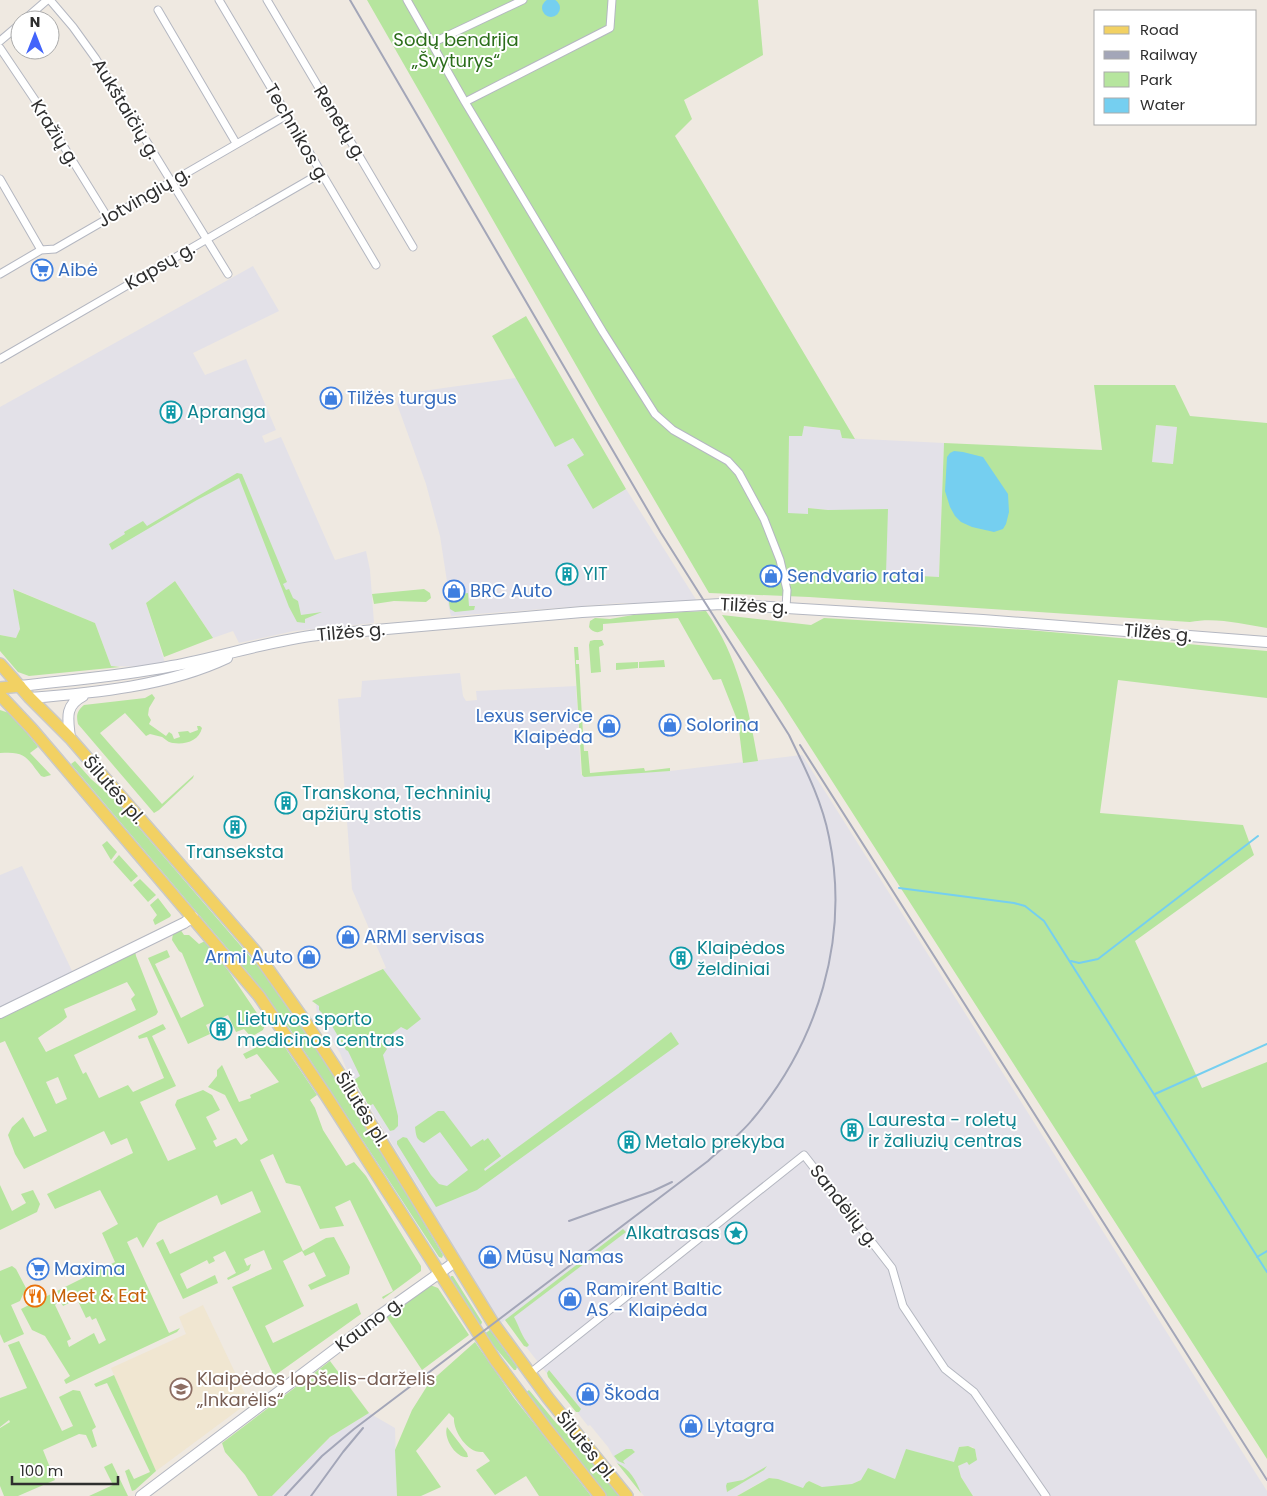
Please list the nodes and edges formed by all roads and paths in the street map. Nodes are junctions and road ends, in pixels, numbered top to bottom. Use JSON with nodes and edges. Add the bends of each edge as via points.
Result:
{"nodes":[{"id":1,"x":49,"y":0,"type":"edge"},
{"id":2,"x":219,"y":0,"type":"edge"},
{"id":3,"x":267,"y":0,"type":"edge"},
{"id":4,"x":407,"y":0,"type":"edge"},
{"id":5,"x":523,"y":0,"type":"edge"},
{"id":6,"x":612,"y":0,"type":"edge"},
{"id":7,"x":36,"y":10,"type":"edge"},
{"id":8,"x":158,"y":10,"type":"dead end"},
{"id":9,"x":10,"y":32,"type":"edge"},
{"id":10,"x":0,"y":41,"type":"edge"},
{"id":11,"x":432,"y":44,"type":"junction"},
{"id":12,"x":0,"y":48,"type":"edge"},
{"id":13,"x":464,"y":102,"type":"junction"},
{"id":14,"x":287,"y":115,"type":"junction"},
{"id":15,"x":236,"y":143,"type":"junction"},
{"id":16,"x":321,"y":173,"type":"junction"},
{"id":17,"x":0,"y":179,"type":"edge"},
{"id":18,"x":171,"y":183,"type":"junction"},
{"id":19,"x":3,"y":190,"type":"edge"},
{"id":20,"x":108,"y":218,"type":"junction"},
{"id":21,"x":207,"y":239,"type":"junction"},
{"id":22,"x":413,"y":247,"type":"dead end"},
{"id":23,"x":41,"y":250,"type":"junction"},
{"id":24,"x":376,"y":265,"type":"dead end"},
{"id":25,"x":0,"y":274,"type":"edge"},
{"id":26,"x":228,"y":274,"type":"dead end"},
{"id":27,"x":0,"y":359,"type":"edge"},
{"id":28,"x":786,"y":608,"type":"junction"},
{"id":29,"x":1267,"y":642,"type":"edge"},
{"id":30,"x":244,"y":650,"type":"junction"},
{"id":31,"x":0,"y":664,"type":"edge"},
{"id":32,"x":20,"y":686,"type":"junction"},
{"id":33,"x":0,"y":688,"type":"edge"},
{"id":34,"x":86,"y":694,"type":"junction"},
{"id":35,"x":30,"y":698,"type":"junction"},
{"id":36,"x":2,"y":699,"type":"edge"},
{"id":37,"x":70,"y":738,"type":"junction"},
{"id":38,"x":193,"y":917,"type":"junction"},
{"id":39,"x":0,"y":1013,"type":"edge"},
{"id":40,"x":455,"y":1262,"type":"junction"},
{"id":41,"x":438,"y":1273,"type":"junction"},
{"id":42,"x":529,"y":1374,"type":"junction"},
{"id":43,"x":513,"y":1385,"type":"junction"},
{"id":44,"x":141,"y":1496,"type":"edge"},
{"id":45,"x":600,"y":1496,"type":"edge"},
{"id":46,"x":627,"y":1496,"type":"edge"},
{"id":47,"x":1046,"y":1496,"type":"edge"}],
"edges":[{"from":1,"to":7,"type":"street"},
{"from":1,"to":18,"type":"street","name":"Aukštaičių g.","via":[[74,27],[96,59]]},
{"from":2,"to":14,"type":"street","name":"Technikos g."},
{"from":3,"to":22,"type":"street","name":"Renetų g."},
{"from":4,"to":11,"type":"street"},
{"from":5,"to":11,"type":"street"},
{"from":6,"to":13,"type":"street","via":[[610,28]]},
{"from":8,"to":15,"type":"street"},
{"from":9,"to":10,"type":"street"},
{"from":11,"to":13,"type":"street"},
{"from":12,"to":20,"type":"street","name":"Kražių g."},
{"from":13,"to":28,"type":"street","via":[[656,414],[673,430],[728,461],[739,473],[764,519],[780,560],[787,590]]},
{"from":14,"to":15,"type":"street","name":"Jotvingių g."},
{"from":14,"to":16,"type":"street","name":"Technikos g."},
{"from":15,"to":18,"type":"street","name":"Jotvingių g."},
{"from":16,"to":21,"type":"street","name":"Kapsų g."},
{"from":16,"to":24,"type":"street","name":"Technikos g."},
{"from":17,"to":19,"type":"street"},
{"from":18,"to":20,"type":"street","name":"Jotvingių g."},
{"from":18,"to":21,"type":"street","name":"Aukštaičių g."},
{"from":19,"to":23,"type":"street"},
{"from":20,"to":23,"type":"street","name":"Jotvingių g.","via":[[55,249]]},
{"from":21,"to":26,"type":"street","name":"Aukštaičių g."},
{"from":21,"to":27,"type":"street","name":"Kapsų g."},
{"from":23,"to":25,"type":"street","name":"Jotvingių g."},
{"from":28,"to":29,"type":"main road","name":"Tilžės g."},
{"from":28,"to":30,"type":"main road","name":"Tilžės g.","via":[[710,604],[582,612],[318,635]]},
{"from":30,"to":32,"type":"main road","name":"Tilžės g.","via":[[134,672]]},
{"from":30,"to":34,"type":"main road","name":"Tilžės g.","via":[[186,673]]},
{"from":31,"to":32,"type":"main road","name":"Šilutės pl."},
{"from":32,"to":33,"type":"main road","name":"Tilžės g."},
{"from":32,"to":35,"type":"main road","name":"Šilutės pl."},
{"from":34,"to":35,"type":"main road","name":"Tilžės g."},
{"from":34,"to":37,"type":"main road","via":[[73,701],[67,716]]},
{"from":35,"to":36,"type":"main road","name":"Tilžės g."},
{"from":35,"to":37,"type":"main road","name":"Šilutės pl."},
{"from":36,"to":38,"type":"main road","name":"Šilutės pl.","via":[[27,723]]},
{"from":37,"to":40,"type":"main road","name":"Šilutės pl.","via":[[256,952],[340,1074]]},
{"from":38,"to":39,"type":"main road"},
{"from":38,"to":41,"type":"main road","name":"Šilutės pl.","via":[[259,996]]},
{"from":40,"to":41,"type":"main road","name":"Kauno g."},
{"from":40,"to":42,"type":"main road","name":"Šilutės pl."},
{"from":41,"to":43,"type":"main road","name":"Šilutės pl."},
{"from":41,"to":44,"type":"main road","name":"Kauno g."},
{"from":42,"to":43,"type":"main road"},
{"from":42,"to":46,"type":"main road","name":"Šilutės pl."},
{"from":42,"to":47,"type":"street","name":"Sandėlių g.","via":[[804,1155],[892,1268],[903,1306],[945,1369],[974,1392]]},
{"from":43,"to":45,"type":"main road","name":"Šilutės pl."}]}
